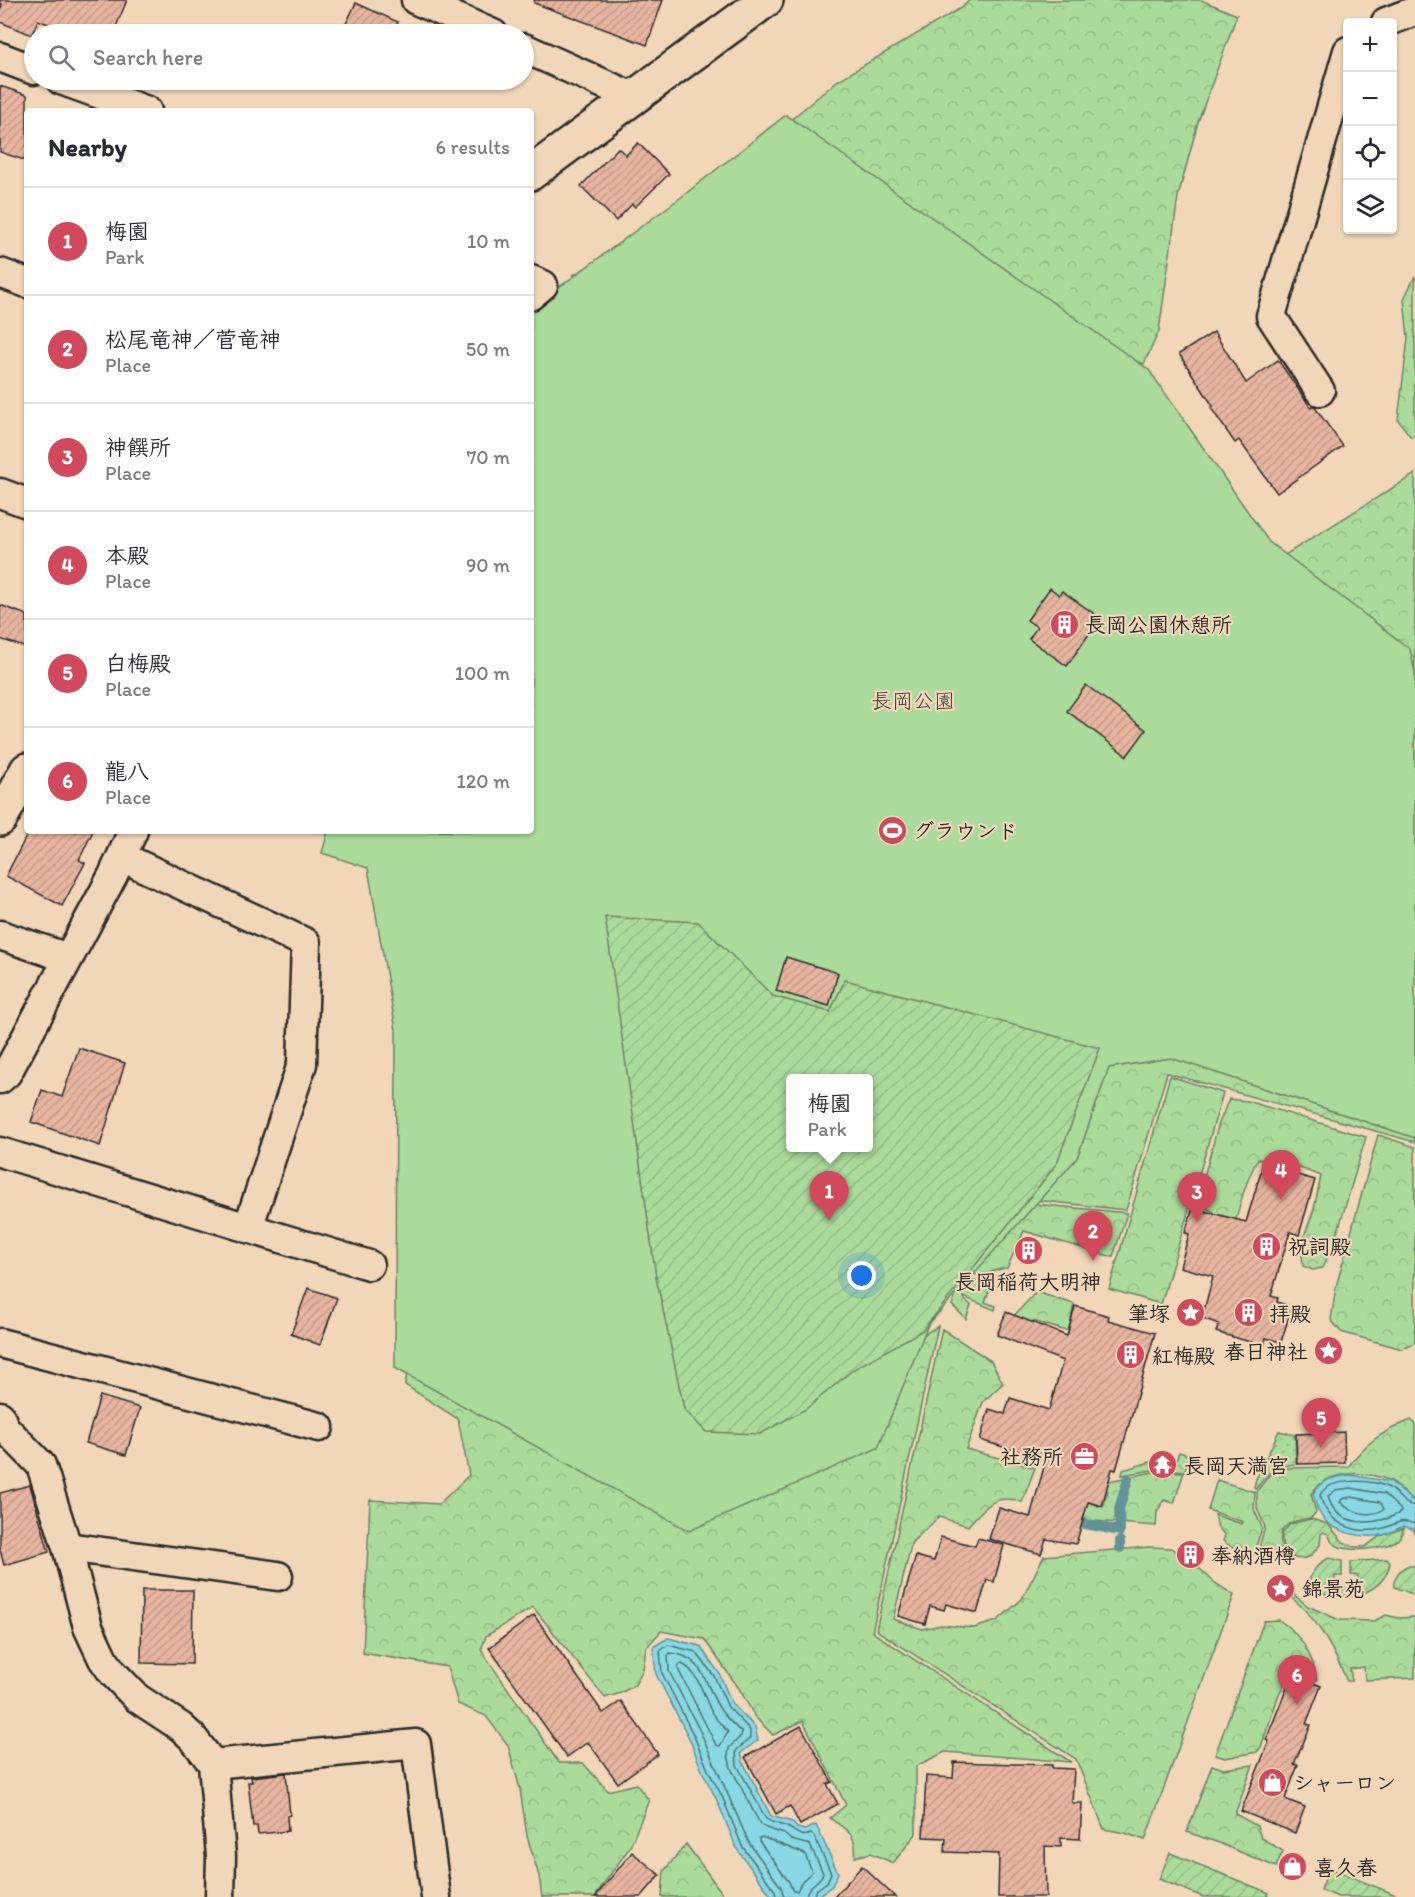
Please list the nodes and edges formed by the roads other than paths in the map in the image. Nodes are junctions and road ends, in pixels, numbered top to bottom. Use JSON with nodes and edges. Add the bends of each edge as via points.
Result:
{"nodes":[{"id":1,"x":416,"y":0,"type":"edge"},
{"id":2,"x":766,"y":0,"type":"edge"},
{"id":3,"x":1415,"y":10,"type":"edge"},
{"id":4,"x":1396,"y":18,"type":"edge"},
{"id":5,"x":470,"y":24,"type":"edge"},
{"id":6,"x":534,"y":52,"type":"edge"},
{"id":7,"x":0,"y":57,"type":"edge"},
{"id":8,"x":1343,"y":65,"type":"edge"},
{"id":9,"x":24,"y":66,"type":"edge"},
{"id":10,"x":89,"y":90,"type":"edge"},
{"id":11,"x":633,"y":97,"type":"junction"},
{"id":12,"x":139,"y":108,"type":"edge"},
{"id":13,"x":534,"y":171,"type":"edge"},
{"id":14,"x":0,"y":273,"type":"edge"},
{"id":15,"x":534,"y":281,"type":"edge"},
{"id":16,"x":24,"y":282,"type":"edge"},
{"id":17,"x":534,"y":292,"type":"edge"},
{"id":18,"x":1320,"y":391,"type":"dead end"},
{"id":19,"x":0,"y":493,"type":"edge"},
{"id":20,"x":24,"y":502,"type":"edge"},
{"id":21,"x":24,"y":775,"type":"edge"},
{"id":22,"x":0,"y":819,"type":"edge"},
{"id":23,"x":132,"y":834,"type":"edge"},
{"id":24,"x":122,"y":857,"type":"junction"},
{"id":25,"x":0,"y":935,"type":"edge"},
{"id":26,"x":68,"y":958,"type":"junction"},
{"id":27,"x":0,"y":1079,"type":"edge"},
{"id":28,"x":0,"y":1152,"type":"edge"},
{"id":29,"x":248,"y":1228,"type":"junction"},
{"id":30,"x":369,"y":1265,"type":"dead end"},
{"id":31,"x":0,"y":1343,"type":"edge"},
{"id":32,"x":0,"y":1416,"type":"edge"},
{"id":33,"x":319,"y":1426,"type":"dead end"},
{"id":34,"x":10,"y":1447,"type":"edge"},
{"id":35,"x":67,"y":1547,"type":"junction"},
{"id":36,"x":278,"y":1576,"type":"dead end"},
{"id":37,"x":213,"y":1764,"type":"junction"},
{"id":38,"x":220,"y":1897,"type":"edge"},
{"id":39,"x":436,"y":1897,"type":"edge"}],
"edges":[{"from":1,"to":5,"type":"street"},
{"from":2,"to":11,"type":"street"},
{"from":3,"to":4,"type":"street"},
{"from":6,"to":11,"type":"street"},
{"from":7,"to":9,"type":"street"},
{"from":8,"to":18,"type":"street","via":[[1271,316]]},
{"from":10,"to":12,"type":"street"},
{"from":11,"to":13,"type":"street"},
{"from":14,"to":16,"type":"street"},
{"from":15,"to":17,"type":"street","via":[[543,285]]},
{"from":19,"to":20,"type":"street"},
{"from":21,"to":22,"type":"street"},
{"from":23,"to":24,"type":"street"},
{"from":24,"to":26,"type":"street"},
{"from":24,"to":29,"type":"street","via":[[306,943],[302,1064]]},
{"from":25,"to":26,"type":"street"},
{"from":26,"to":27,"type":"street","via":[[7,1073]]},
{"from":28,"to":29,"type":"street"},
{"from":29,"to":30,"type":"street"},
{"from":31,"to":33,"type":"street"},
{"from":32,"to":34,"type":"street"},
{"from":34,"to":35,"type":"street","via":[[41,1465]]},
{"from":35,"to":36,"type":"street"},
{"from":35,"to":37,"type":"street","via":[[88,1627],[103,1659],[137,1698],[193,1738]]},
{"from":37,"to":38,"type":"street","via":[[221,1856]]},
{"from":37,"to":39,"type":"street","via":[[416,1744]]}]}
